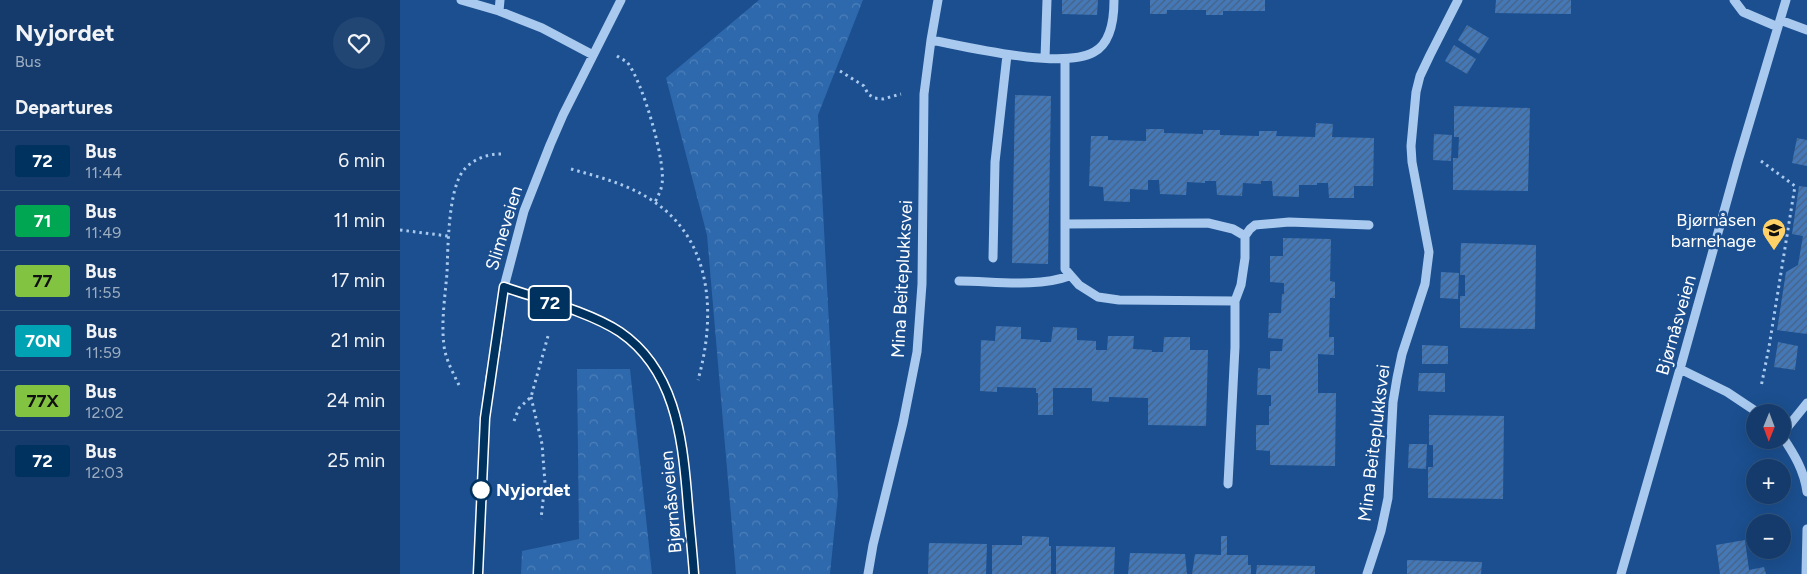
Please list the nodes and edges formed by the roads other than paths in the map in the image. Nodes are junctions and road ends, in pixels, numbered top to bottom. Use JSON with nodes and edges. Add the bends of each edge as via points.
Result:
{"nodes":[{"id":1,"x":461,"y":0,"type":"edge"},
{"id":2,"x":500,"y":0,"type":"edge"},
{"id":3,"x":622,"y":0,"type":"edge"},
{"id":4,"x":938,"y":0,"type":"edge"},
{"id":5,"x":1047,"y":0,"type":"edge"},
{"id":6,"x":1114,"y":0,"type":"edge"},
{"id":7,"x":1458,"y":0,"type":"edge"},
{"id":8,"x":1734,"y":0,"type":"edge"},
{"id":9,"x":1786,"y":0,"type":"edge"},
{"id":10,"x":499,"y":11,"type":"junction"},
{"id":11,"x":1779,"y":23,"type":"junction"},
{"id":12,"x":1807,"y":30,"type":"edge"},
{"id":13,"x":931,"y":40,"type":"junction"},
{"id":14,"x":593,"y":55,"type":"junction"},
{"id":15,"x":1007,"y":55,"type":"junction"},
{"id":16,"x":1045,"y":58,"type":"junction"},
{"id":17,"x":1065,"y":59,"type":"junction"},
{"id":18,"x":1065,"y":224,"type":"junction"},
{"id":19,"x":1370,"y":225,"type":"dead end"},
{"id":20,"x":1245,"y":236,"type":"junction"},
{"id":21,"x":993,"y":258,"type":"dead end"},
{"id":22,"x":1069,"y":276,"type":"junction"},
{"id":23,"x":959,"y":281,"type":"dead end"},
{"id":24,"x":504,"y":287,"type":"junction"},
{"id":25,"x":1235,"y":301,"type":"junction"},
{"id":26,"x":1680,"y":369,"type":"junction"},
{"id":27,"x":1807,"y":403,"type":"edge"},
{"id":28,"x":1746,"y":405,"type":"edge"},
{"id":29,"x":1791,"y":423,"type":"edge"},
{"id":30,"x":1791,"y":449,"type":"edge"},
{"id":31,"x":1228,"y":484,"type":"dead end"},
{"id":32,"x":1807,"y":492,"type":"edge"},
{"id":33,"x":1807,"y":528,"type":"edge"},
{"id":34,"x":478,"y":574,"type":"edge"},
{"id":35,"x":694,"y":574,"type":"edge"},
{"id":36,"x":868,"y":574,"type":"edge"},
{"id":37,"x":1367,"y":574,"type":"edge"},
{"id":38,"x":1621,"y":574,"type":"edge"},
{"id":39,"x":1806,"y":574,"type":"edge"}],
"edges":[{"from":1,"to":10,"type":"street"},
{"from":2,"to":10,"type":"street"},
{"from":3,"to":14,"type":"street","name":"Slimeveien"},
{"from":4,"to":13,"type":"street","name":"Mina Beiteplukksvei"},
{"from":5,"to":16,"type":"street"},
{"from":6,"to":17,"type":"street","via":[[1114,14],[1107,38],[1096,52]]},
{"from":7,"to":37,"type":"street","name":"Mina Beiteplukksvei","via":[[1420,76],[1416,92],[1412,162],[1429,252],[1425,284],[1397,378],[1388,498]]},
{"from":8,"to":11,"type":"street","via":[[1742,12]]},
{"from":9,"to":11,"type":"street","name":"Bjørnåsveien"},
{"from":10,"to":14,"type":"street","via":[[542,28]]},
{"from":11,"to":12,"type":"street"},
{"from":11,"to":26,"type":"street","name":"Bjørnåsveien"},
{"from":13,"to":15,"type":"street"},
{"from":13,"to":36,"type":"street","name":"Mina Beiteplukksvei","via":[[924,94],[922,284],[917,352]]},
{"from":14,"to":24,"type":"street","name":"Slimeveien","via":[[563,115],[524,211]]},
{"from":15,"to":16,"type":"street"},
{"from":15,"to":21,"type":"street","via":[[995,162]]},
{"from":16,"to":17,"type":"street"},
{"from":17,"to":18,"type":"street"},
{"from":18,"to":20,"type":"street","via":[[1208,224],[1232,229]]},
{"from":18,"to":22,"type":"street","via":[[1065,269]]},
{"from":19,"to":20,"type":"street","via":[[1261,224],[1250,229]]},
{"from":20,"to":25,"type":"street","via":[[1241,284]]},
{"from":22,"to":23,"type":"street","via":[[1040,282]]},
{"from":22,"to":25,"type":"street","via":[[1098,297]]},
{"from":24,"to":34,"type":"street","name":"Slimeveien","via":[[485,418]]},
{"from":24,"to":35,"type":"street","name":"Bjørnåsveien","via":[[584,314],[619,331],[646,355],[657,371],[669,394],[682,438]]},
{"from":25,"to":31,"type":"street"},
{"from":26,"to":28,"type":"street"},
{"from":26,"to":38,"type":"street","name":"Bjørnåsveien"},
{"from":27,"to":29,"type":"street"},
{"from":30,"to":32,"type":"street","via":[[1805,478]]},
{"from":33,"to":39,"type":"street"}]}
